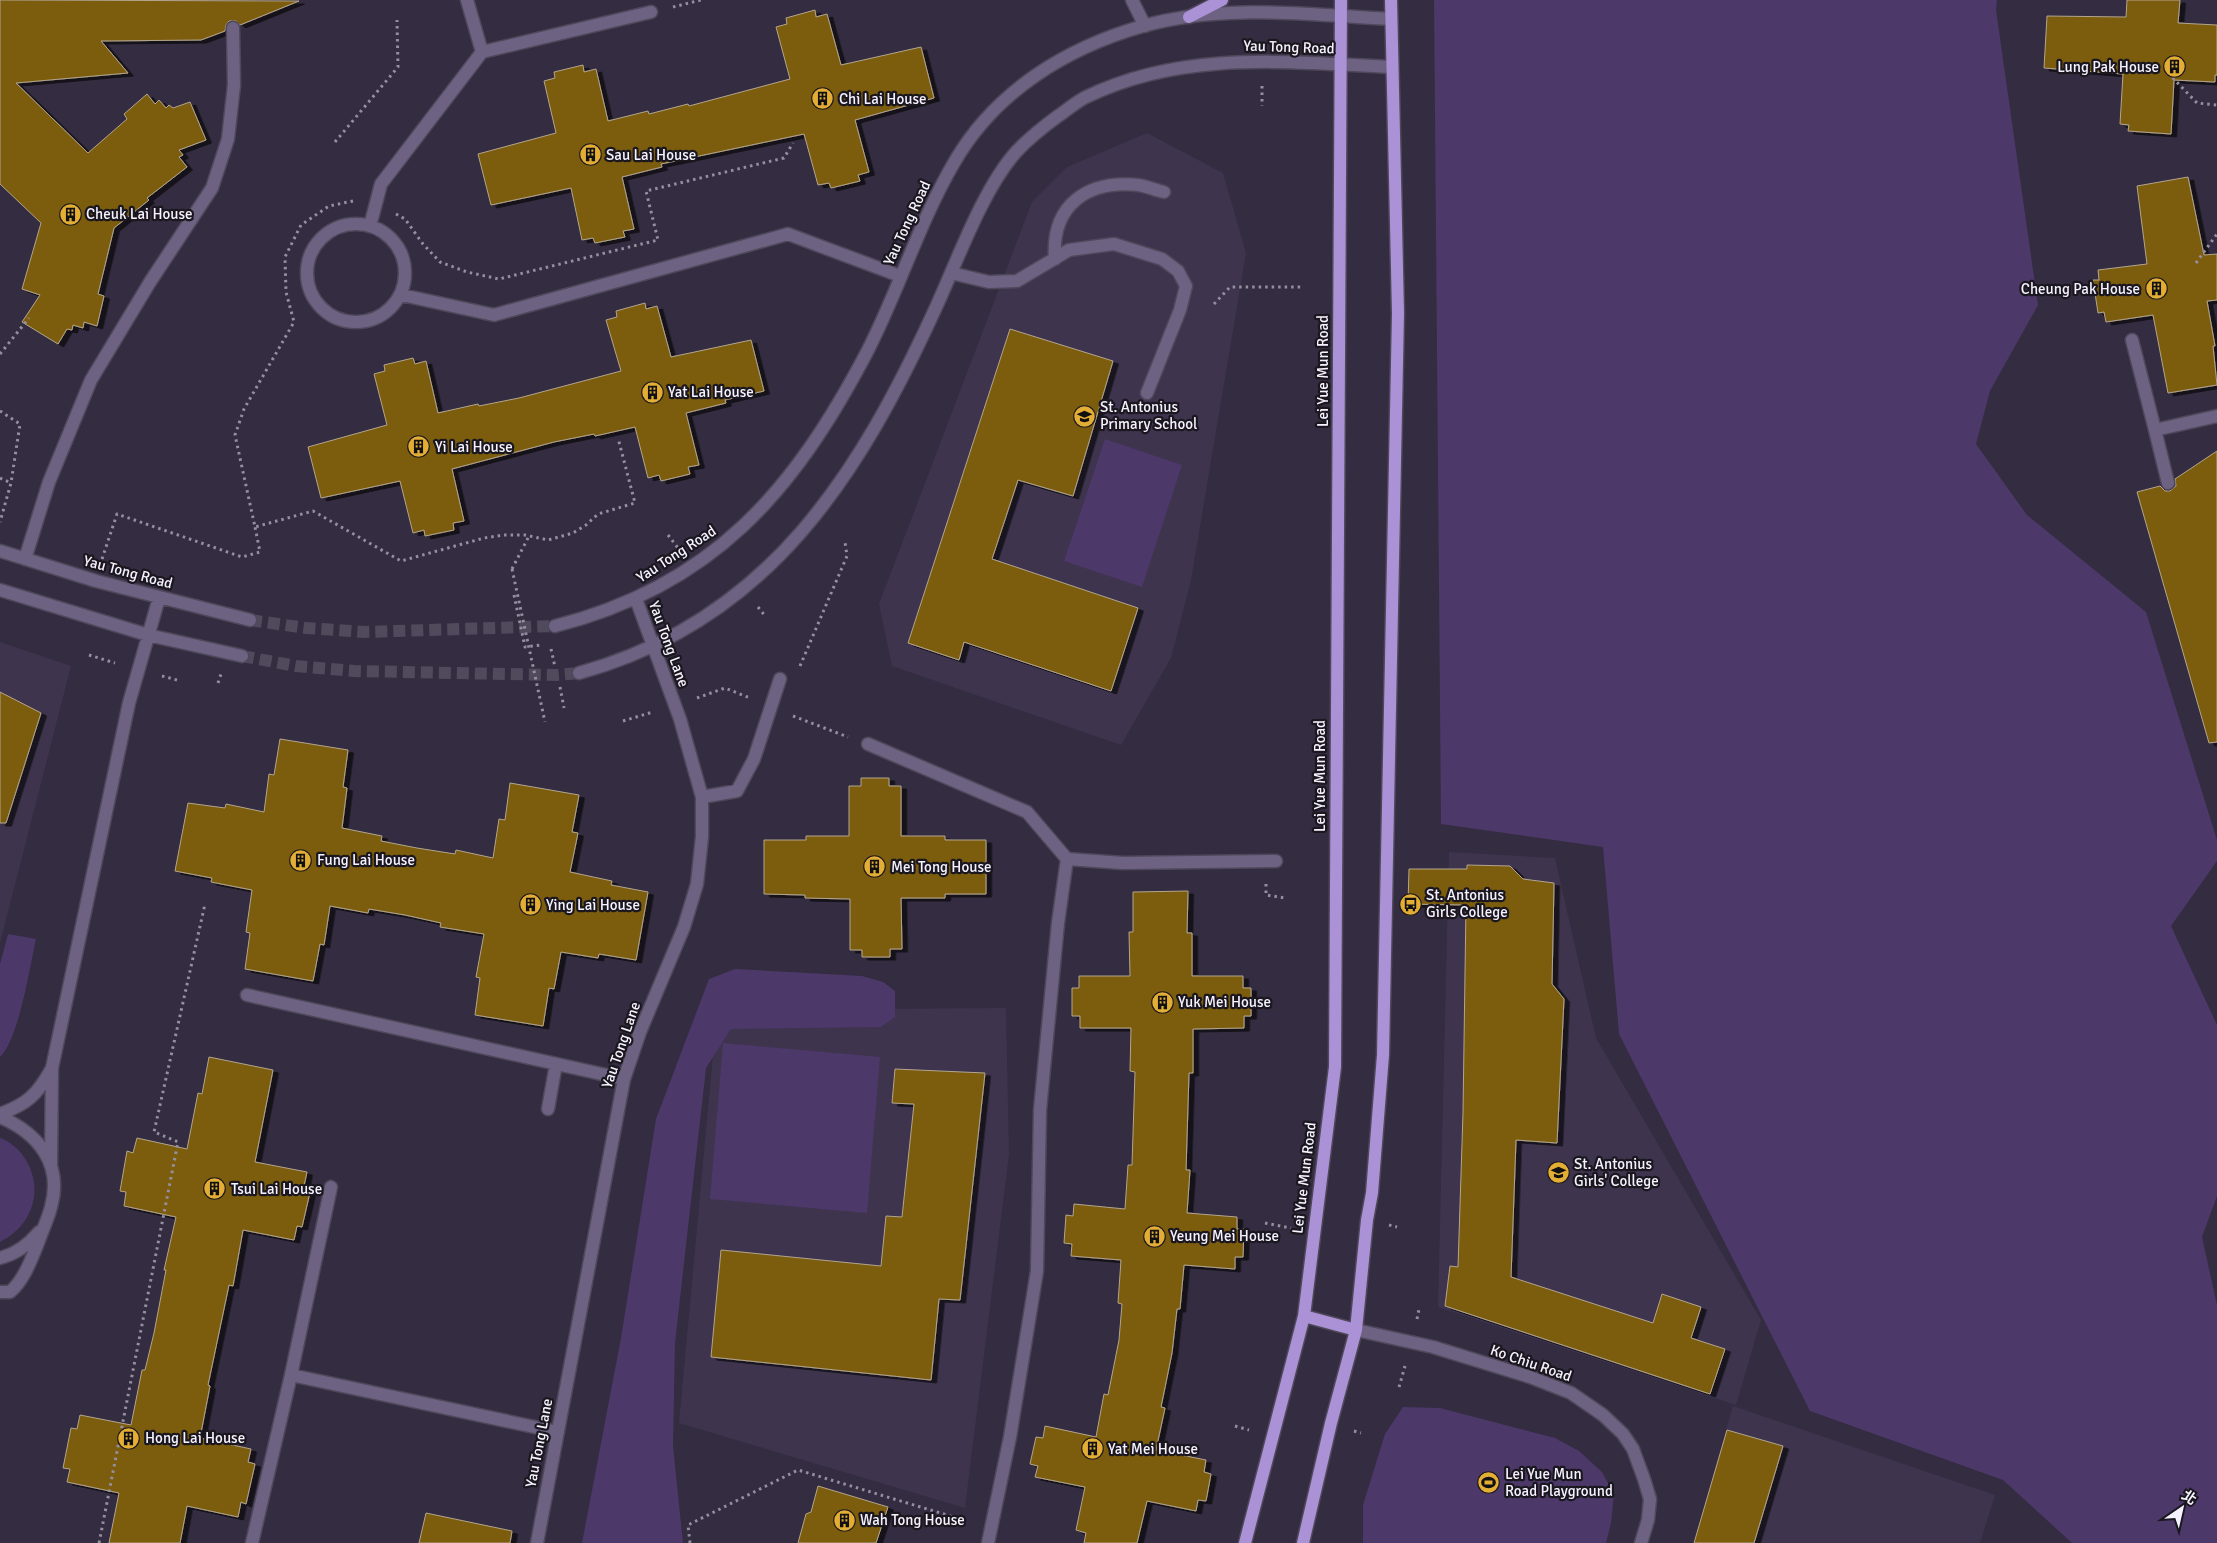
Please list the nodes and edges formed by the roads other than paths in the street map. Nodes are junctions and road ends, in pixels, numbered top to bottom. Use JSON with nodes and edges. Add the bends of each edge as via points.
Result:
{"nodes":[{"id":1,"x":467,"y":0,"type":"edge"},
{"id":2,"x":1132,"y":0,"type":"edge"},
{"id":3,"x":1222,"y":0,"type":"edge"},
{"id":4,"x":1341,"y":0,"type":"edge"},
{"id":5,"x":1391,"y":0,"type":"edge"},
{"id":6,"x":651,"y":12,"type":"road end"},
{"id":7,"x":1189,"y":17,"type":"junction"},
{"id":8,"x":1341,"y":17,"type":"junction"},
{"id":9,"x":1391,"y":19,"type":"junction"},
{"id":10,"x":1145,"y":26,"type":"junction"},
{"id":11,"x":233,"y":28,"type":"dead end"},
{"id":12,"x":482,"y":52,"type":"junction"},
{"id":13,"x":1342,"y":65,"type":"junction"},
{"id":14,"x":1391,"y":67,"type":"junction"},
{"id":15,"x":1164,"y":192,"type":"dead end"},
{"id":16,"x":370,"y":226,"type":"junction"},
{"id":17,"x":1055,"y":258,"type":"junction"},
{"id":18,"x":951,"y":273,"type":"junction"},
{"id":19,"x":900,"y":276,"type":"junction"},
{"id":20,"x":402,"y":295,"type":"junction"},
{"id":21,"x":2132,"y":340,"type":"dead end"},
{"id":22,"x":1147,"y":393,"type":"dead end"},
{"id":23,"x":2217,"y":416,"type":"edge"},
{"id":24,"x":2155,"y":430,"type":"junction"},
{"id":25,"x":2168,"y":483,"type":"dead end"},
{"id":26,"x":0,"y":551,"type":"edge"},
{"id":27,"x":24,"y":559,"type":"junction"},
{"id":28,"x":0,"y":590,"type":"edge"},
{"id":29,"x":159,"y":598,"type":"junction"},
{"id":30,"x":636,"y":599,"type":"junction"},
{"id":31,"x":250,"y":620,"type":"tunnel mouth"},
{"id":32,"x":555,"y":626,"type":"tunnel mouth"},
{"id":33,"x":148,"y":635,"type":"junction"},
{"id":34,"x":654,"y":648,"type":"junction"},
{"id":35,"x":242,"y":656,"type":"tunnel mouth"},
{"id":36,"x":580,"y":674,"type":"tunnel mouth"},
{"id":37,"x":780,"y":679,"type":"dead end"},
{"id":38,"x":868,"y":744,"type":"road end"},
{"id":39,"x":702,"y":797,"type":"junction"},
{"id":40,"x":1066,"y":859,"type":"junction"},
{"id":41,"x":1276,"y":861,"type":"dead end"},
{"id":42,"x":247,"y":995,"type":"dead end"},
{"id":43,"x":556,"y":1064,"type":"junction"},
{"id":44,"x":52,"y":1068,"type":"junction"},
{"id":45,"x":624,"y":1079,"type":"junction"},
{"id":46,"x":548,"y":1109,"type":"dead end"},
{"id":47,"x":0,"y":1116,"type":"edge"},
{"id":48,"x":51,"y":1166,"type":"junction"},
{"id":49,"x":331,"y":1186,"type":"dead end"},
{"id":50,"x":46,"y":1221,"type":"junction"},
{"id":51,"x":0,"y":1258,"type":"edge"},
{"id":52,"x":0,"y":1292,"type":"edge"},
{"id":53,"x":1304,"y":1316,"type":"junction"},
{"id":54,"x":1356,"y":1330,"type":"junction"},
{"id":55,"x":290,"y":1375,"type":"junction"},
{"id":56,"x":558,"y":1432,"type":"junction"},
{"id":57,"x":252,"y":1543,"type":"edge"},
{"id":58,"x":537,"y":1543,"type":"edge"},
{"id":59,"x":988,"y":1543,"type":"edge"},
{"id":60,"x":1245,"y":1543,"type":"edge"},
{"id":61,"x":1303,"y":1543,"type":"edge"},
{"id":62,"x":1642,"y":1543,"type":"edge"}],
"edges":[{"from":1,"to":12,"type":"street"},
{"from":2,"to":10,"type":"street"},
{"from":3,"to":7,"type":"main road"},
{"from":4,"to":8,"type":"main road","name":"Lei Yue Mun Road"},
{"from":5,"to":9,"type":"main road"},
{"from":6,"to":12,"type":"street"},
{"from":7,"to":8,"type":"street","name":"Yau Tong Road","via":[[1268,13]]},
{"from":7,"to":10,"type":"street","name":"Yau Tong Road"},
{"from":8,"to":9,"type":"street","name":"Yau Tong Road"},
{"from":8,"to":13,"type":"main road","name":"Lei Yue Mun Road"},
{"from":9,"to":14,"type":"main road"},
{"from":10,"to":19,"type":"street","name":"Yau Tong Road","via":[[1112,36],[1036,73],[979,125],[955,161]]},
{"from":11,"to":27,"type":"street","via":[[234,85],[228,139],[212,188],[91,380],[49,482]]},
{"from":12,"to":16,"type":"street","via":[[381,184]]},
{"from":13,"to":14,"type":"street","name":"Yau Tong Road"},
{"from":13,"to":18,"type":"street","name":"Yau Tong Road","via":[[1261,61],[1195,65],[1144,75],[1084,98],[1038,131],[1015,153],[996,179]]},
{"from":13,"to":53,"type":"main road","name":"Lei Yue Mun Road","via":[[1334,1067]]},
{"from":14,"to":54,"type":"main road","via":[[1398,313],[1383,1055],[1372,1193]]},
{"from":15,"to":17,"type":"street","via":[[1139,185],[1108,185],[1080,195],[1061,216],[1054,242]]},
{"from":16,"to":20,"type":"street","via":[[386,234],[398,246],[405,262]]},
{"from":16,"to":20,"type":"street","via":[[354,224],[339,227],[314,247],[308,262],[307,278],[311,293],[326,312],[348,322],[379,318]]},
{"from":17,"to":18,"type":"street","via":[[1017,281],[989,282]]},
{"from":17,"to":22,"type":"street","via":[[1069,250],[1114,244],[1162,260],[1178,270],[1186,286],[1180,310]]},
{"from":18,"to":34,"type":"street","name":"Yau Tong Road","via":[[893,396],[862,451],[828,500],[796,539],[743,590],[691,627]]},
{"from":19,"to":20,"type":"street","via":[[788,234],[494,315]]},
{"from":19,"to":30,"type":"street","name":"Yau Tong Road","via":[[868,350],[826,425],[798,466],[727,542],[693,567]]},
{"from":21,"to":24,"type":"street"},
{"from":23,"to":24,"type":"street"},
{"from":24,"to":25,"type":"street"},
{"from":26,"to":27,"type":"street","name":"Yau Tong Road"},
{"from":27,"to":29,"type":"street","name":"Yau Tong Road"},
{"from":28,"to":33,"type":"street"},
{"from":29,"to":31,"type":"street","name":"Yau Tong Road"},
{"from":29,"to":33,"type":"street"},
{"from":30,"to":32,"type":"street","name":"Yau Tong Road","via":[[592,617]]},
{"from":30,"to":34,"type":"street","name":"Yau Tong Lane"},
{"from":33,"to":35,"type":"street"},
{"from":33,"to":44,"type":"street","via":[[127,712]]},
{"from":34,"to":36,"type":"street","name":"Yau Tong Road"},
{"from":34,"to":39,"type":"street","name":"Yau Tong Lane","via":[[680,719]]},
{"from":37,"to":39,"type":"street","via":[[754,759],[737,791]]},
{"from":38,"to":40,"type":"street","via":[[1027,812]]},
{"from":39,"to":45,"type":"street","name":"Yau Tong Lane","via":[[698,884]]},
{"from":40,"to":41,"type":"street","via":[[1124,863]]},
{"from":40,"to":59,"type":"street","via":[[1040,1110],[1037,1271],[1010,1437]]},
{"from":42,"to":43,"type":"street"},
{"from":43,"to":45,"type":"street"},
{"from":43,"to":46,"type":"street"},
{"from":44,"to":47,"type":"street","via":[[40,1089],[27,1102]]},
{"from":44,"to":48,"type":"street"},
{"from":45,"to":56,"type":"street","name":"Yau Tong Lane"},
{"from":47,"to":48,"type":"street","via":[[18,1125],[37,1141]]},
{"from":48,"to":50,"type":"street","via":[[54,1194]]},
{"from":49,"to":55,"type":"street"},
{"from":50,"to":51,"type":"street","via":[[28,1244]]},
{"from":50,"to":52,"type":"street","via":[[28,1268],[15,1288],[10,1292]]},
{"from":53,"to":54,"type":"main road","name":"Ko Chiu Road"},
{"from":53,"to":60,"type":"main road","name":"Lei Yue Mun Road"},
{"from":54,"to":61,"type":"main road"},
{"from":54,"to":62,"type":"street","name":"Ko Chiu Road","via":[[1433,1347],[1530,1377],[1571,1393],[1603,1415],[1633,1449],[1650,1499]]},
{"from":55,"to":56,"type":"street"},
{"from":55,"to":57,"type":"street"},
{"from":56,"to":58,"type":"street","name":"Yau Tong Lane"}]}
